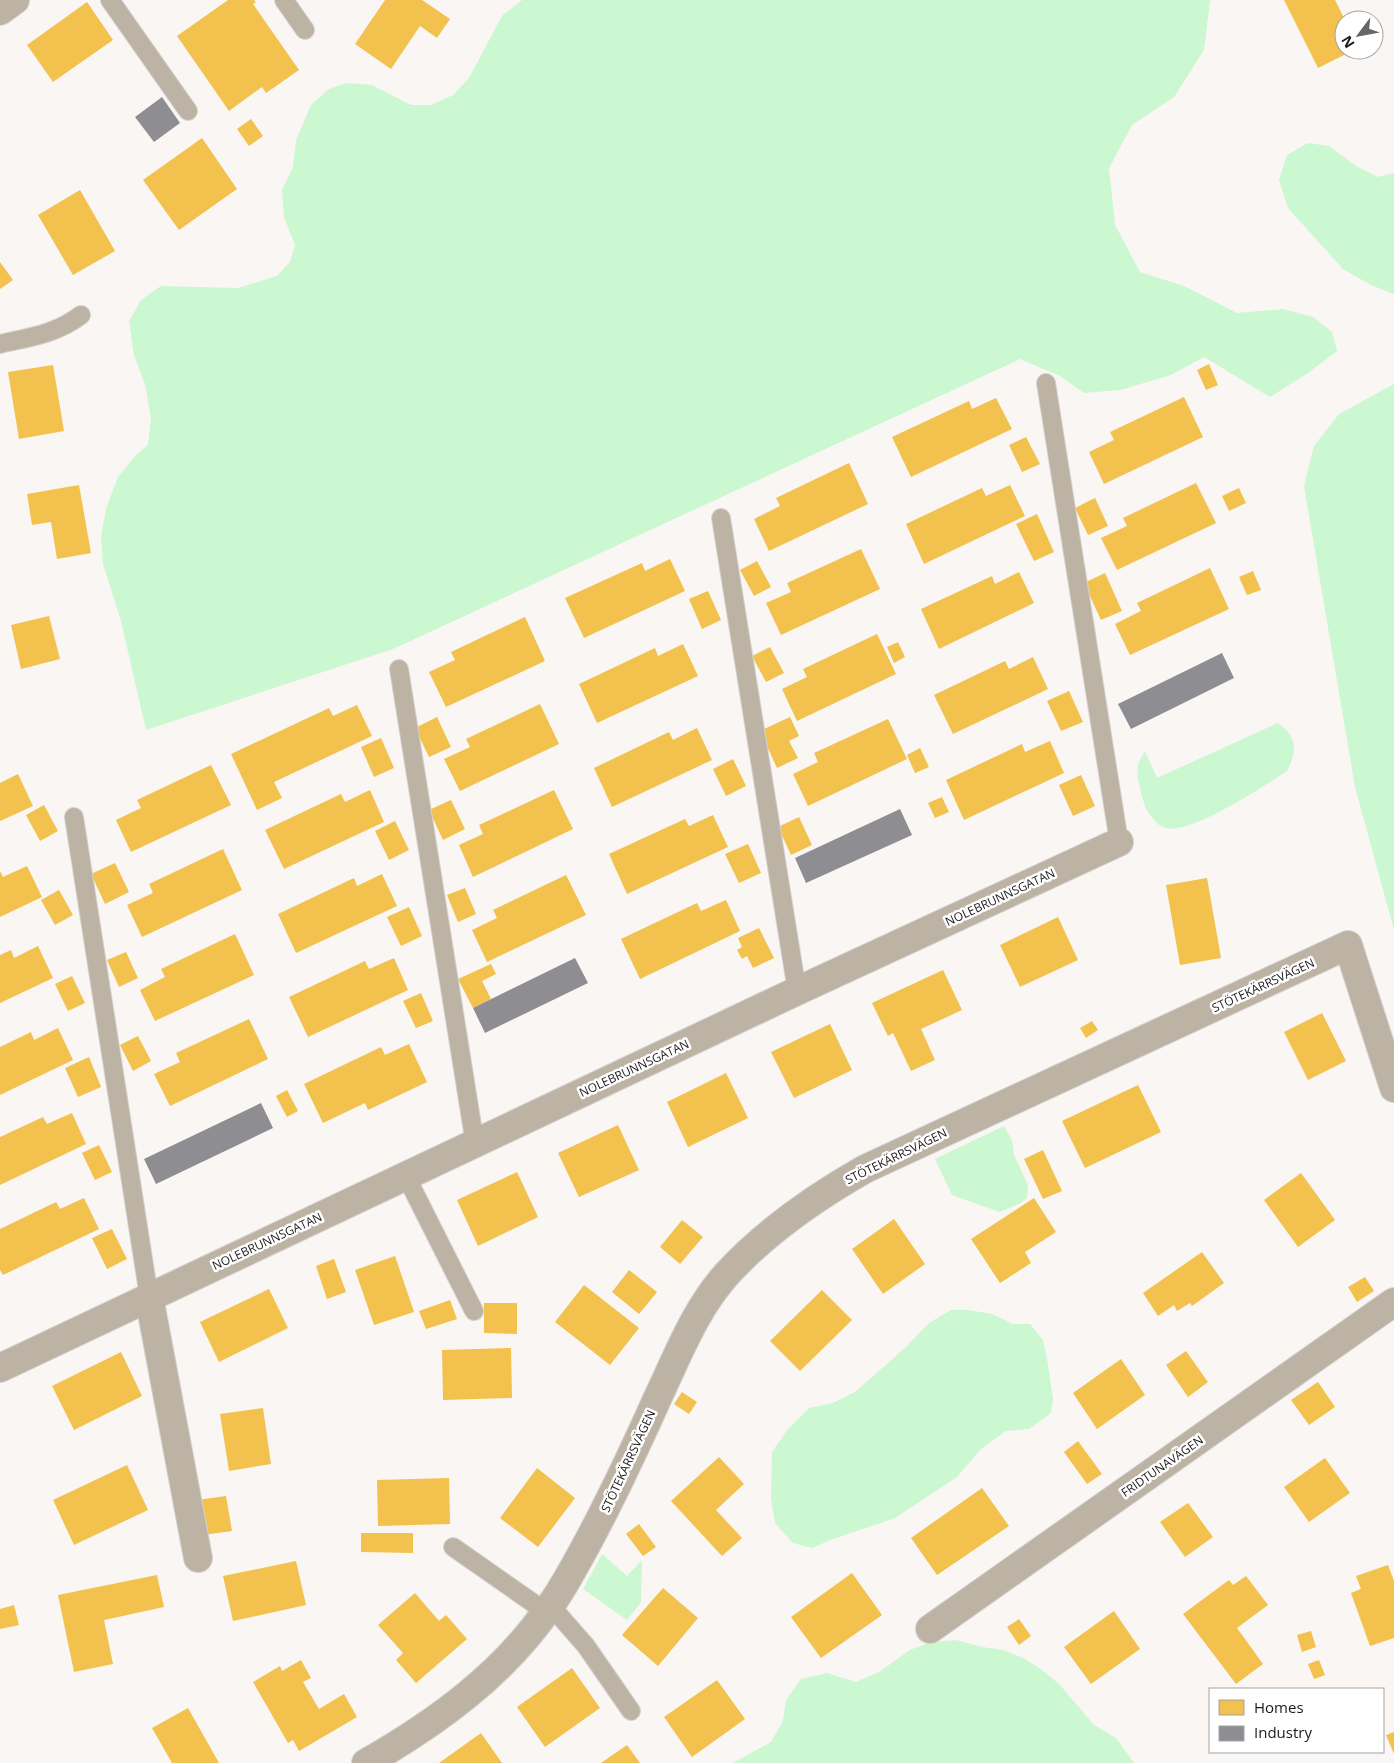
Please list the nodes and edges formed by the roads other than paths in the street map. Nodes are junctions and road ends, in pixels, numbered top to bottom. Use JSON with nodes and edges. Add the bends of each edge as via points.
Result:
{"nodes":[{"id":1,"x":15,"y":0,"type":"edge"},
{"id":2,"x":110,"y":0,"type":"edge"},
{"id":3,"x":284,"y":0,"type":"edge"},
{"id":4,"x":0,"y":11,"type":"edge"},
{"id":5,"x":305,"y":30,"type":"dead end"},
{"id":6,"x":188,"y":111,"type":"dead end"},
{"id":7,"x":81,"y":315,"type":"dead end"},
{"id":8,"x":0,"y":344,"type":"edge"},
{"id":9,"x":1046,"y":384,"type":"dead end"},
{"id":10,"x":721,"y":518,"type":"dead end"},
{"id":11,"x":399,"y":669,"type":"dead end"},
{"id":12,"x":74,"y":817,"type":"dead end"},
{"id":13,"x":1119,"y":842,"type":"joint"},
{"id":14,"x":797,"y":991,"type":"junction"},
{"id":15,"x":1394,"y":1088,"type":"edge"},
{"id":16,"x":475,"y":1144,"type":"junction"},
{"id":17,"x":406,"y":1176,"type":"junction"},
{"id":18,"x":149,"y":1296,"type":"junction"},
{"id":19,"x":1394,"y":1302,"type":"edge"},
{"id":20,"x":474,"y":1311,"type":"dead end"},
{"id":21,"x":0,"y":1368,"type":"edge"},
{"id":22,"x":453,"y":1547,"type":"dead end"},
{"id":23,"x":198,"y":1558,"type":"dead end"},
{"id":24,"x":548,"y":1609,"type":"junction"},
{"id":25,"x":930,"y":1629,"type":"dead end"},
{"id":26,"x":631,"y":1710,"type":"dead end"},
{"id":27,"x":378,"y":1760,"type":"edge"}],
"edges":[{"from":1,"to":4,"type":"street"},
{"from":2,"to":6,"type":"lane"},
{"from":3,"to":5,"type":"lane"},
{"from":7,"to":8,"type":"lane","via":[[51,333]]},
{"from":9,"to":13,"type":"lane"},
{"from":10,"to":14,"type":"lane"},
{"from":11,"to":16,"type":"lane"},
{"from":12,"to":18,"type":"lane"},
{"from":13,"to":14,"type":"street","name":"NOLEBRUNNSGATAN"},
{"from":14,"to":16,"type":"street","name":"NOLEBRUNNSGATAN"},
{"from":15,"to":24,"type":"street","name":"STÖTEKÄRRSVÄGEN","via":[[1348,945],[865,1169],[835,1186],[762,1239],[726,1276],[696,1316],[594,1533]]},
{"from":16,"to":17,"type":"street","name":"NOLEBRUNNSGATAN"},
{"from":17,"to":18,"type":"street","name":"NOLEBRUNNSGATAN"},
{"from":17,"to":20,"type":"lane"},
{"from":18,"to":21,"type":"street","name":"NOLEBRUNNSGATAN"},
{"from":18,"to":23,"type":"street"},
{"from":19,"to":25,"type":"street","name":"FRIDTUNAVÄGEN"},
{"from":22,"to":24,"type":"lane"},
{"from":24,"to":26,"type":"lane","via":[[586,1646]]},
{"from":24,"to":27,"type":"street","name":"STÖTEKÄRRSVÄGEN","via":[[497,1669],[458,1703]]}]}
